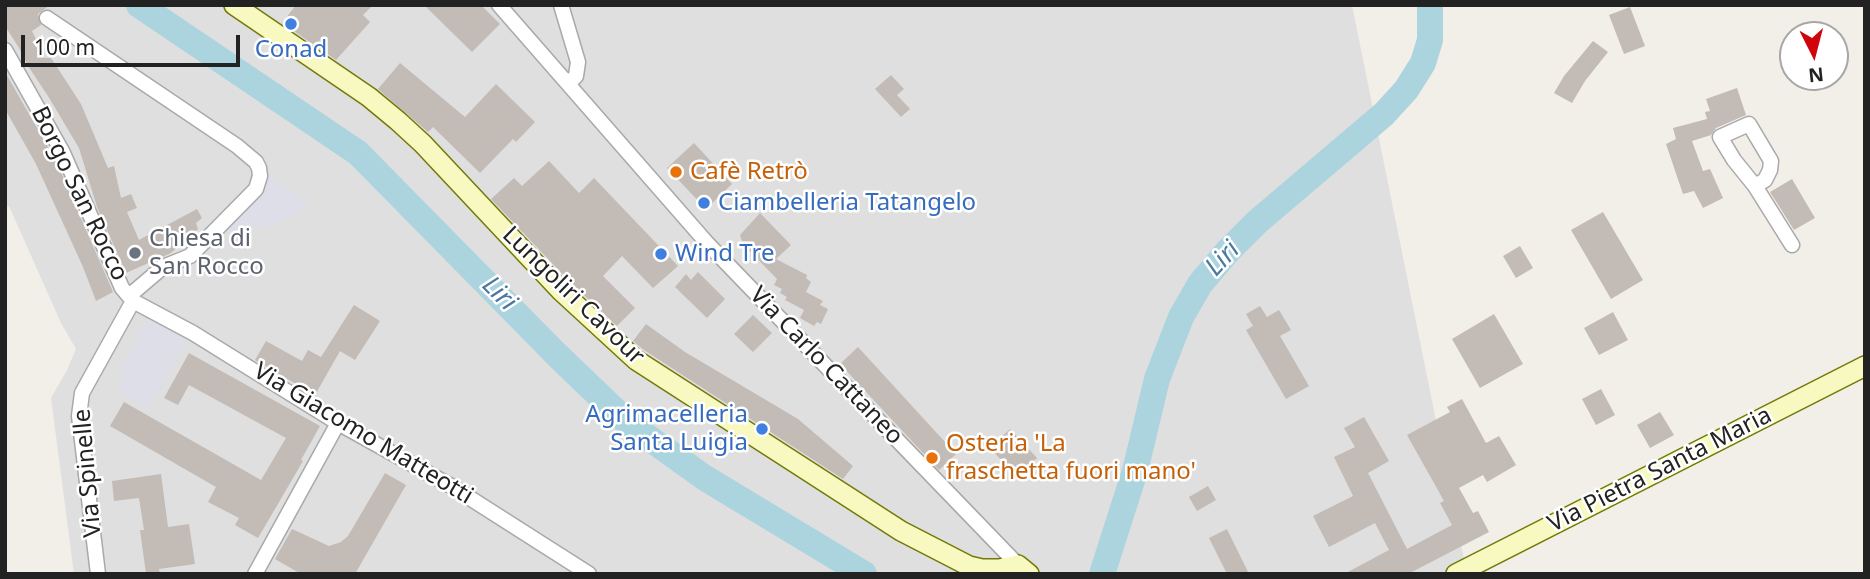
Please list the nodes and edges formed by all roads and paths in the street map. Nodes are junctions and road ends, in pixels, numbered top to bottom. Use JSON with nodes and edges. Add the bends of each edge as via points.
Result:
{"nodes":[{"id":1,"x":234,"y":5,"type":"edge"},
{"id":2,"x":499,"y":5,"type":"edge"},
{"id":3,"x":561,"y":5,"type":"edge"},
{"id":4,"x":47,"y":18,"type":"dead end"},
{"id":5,"x":5,"y":50,"type":"edge"},
{"id":6,"x":569,"y":83,"type":"junction"},
{"id":7,"x":1755,"y":186,"type":"dead end"},
{"id":8,"x":1792,"y":245,"type":"dead end"},
{"id":9,"x":131,"y":298,"type":"junction"},
{"id":10,"x":1865,"y":366,"type":"edge"},
{"id":11,"x":338,"y":423,"type":"junction"},
{"id":12,"x":1024,"y":569,"type":"edge"},
{"id":13,"x":99,"y":574,"type":"edge"},
{"id":14,"x":255,"y":574,"type":"edge"},
{"id":15,"x":589,"y":574,"type":"edge"},
{"id":16,"x":1456,"y":574,"type":"edge"}],
"edges":[{"from":1,"to":12,"type":"street","name":"Lungoliri Cavour","via":[[398,121],[561,291],[636,360],[901,531],[969,566]]},
{"from":2,"to":6,"type":"street","name":"Via Carlo Cattaneo"},
{"from":3,"to":6,"type":"street","via":[[578,62],[576,76]]},
{"from":4,"to":9,"type":"street","via":[[237,146],[258,168],[256,188],[190,256],[163,267]]},
{"from":5,"to":9,"type":"street","name":"Borgo San Rocco","via":[[63,153]]},
{"from":6,"to":12,"type":"street","name":"Via Carlo Cattaneo","via":[[707,243]]},
{"from":7,"to":8,"type":"street"},
{"from":9,"to":11,"type":"street","name":"Via Giacomo Matteotti"},
{"from":9,"to":13,"type":"street","name":"Via Spinelle","via":[[82,393],[79,416]]},
{"from":10,"to":16,"type":"street","name":"Via Pietra Santa Maria"},
{"from":11,"to":14,"type":"street"},
{"from":11,"to":15,"type":"street","name":"Via Giacomo Matteotti","via":[[451,485]]}]}
